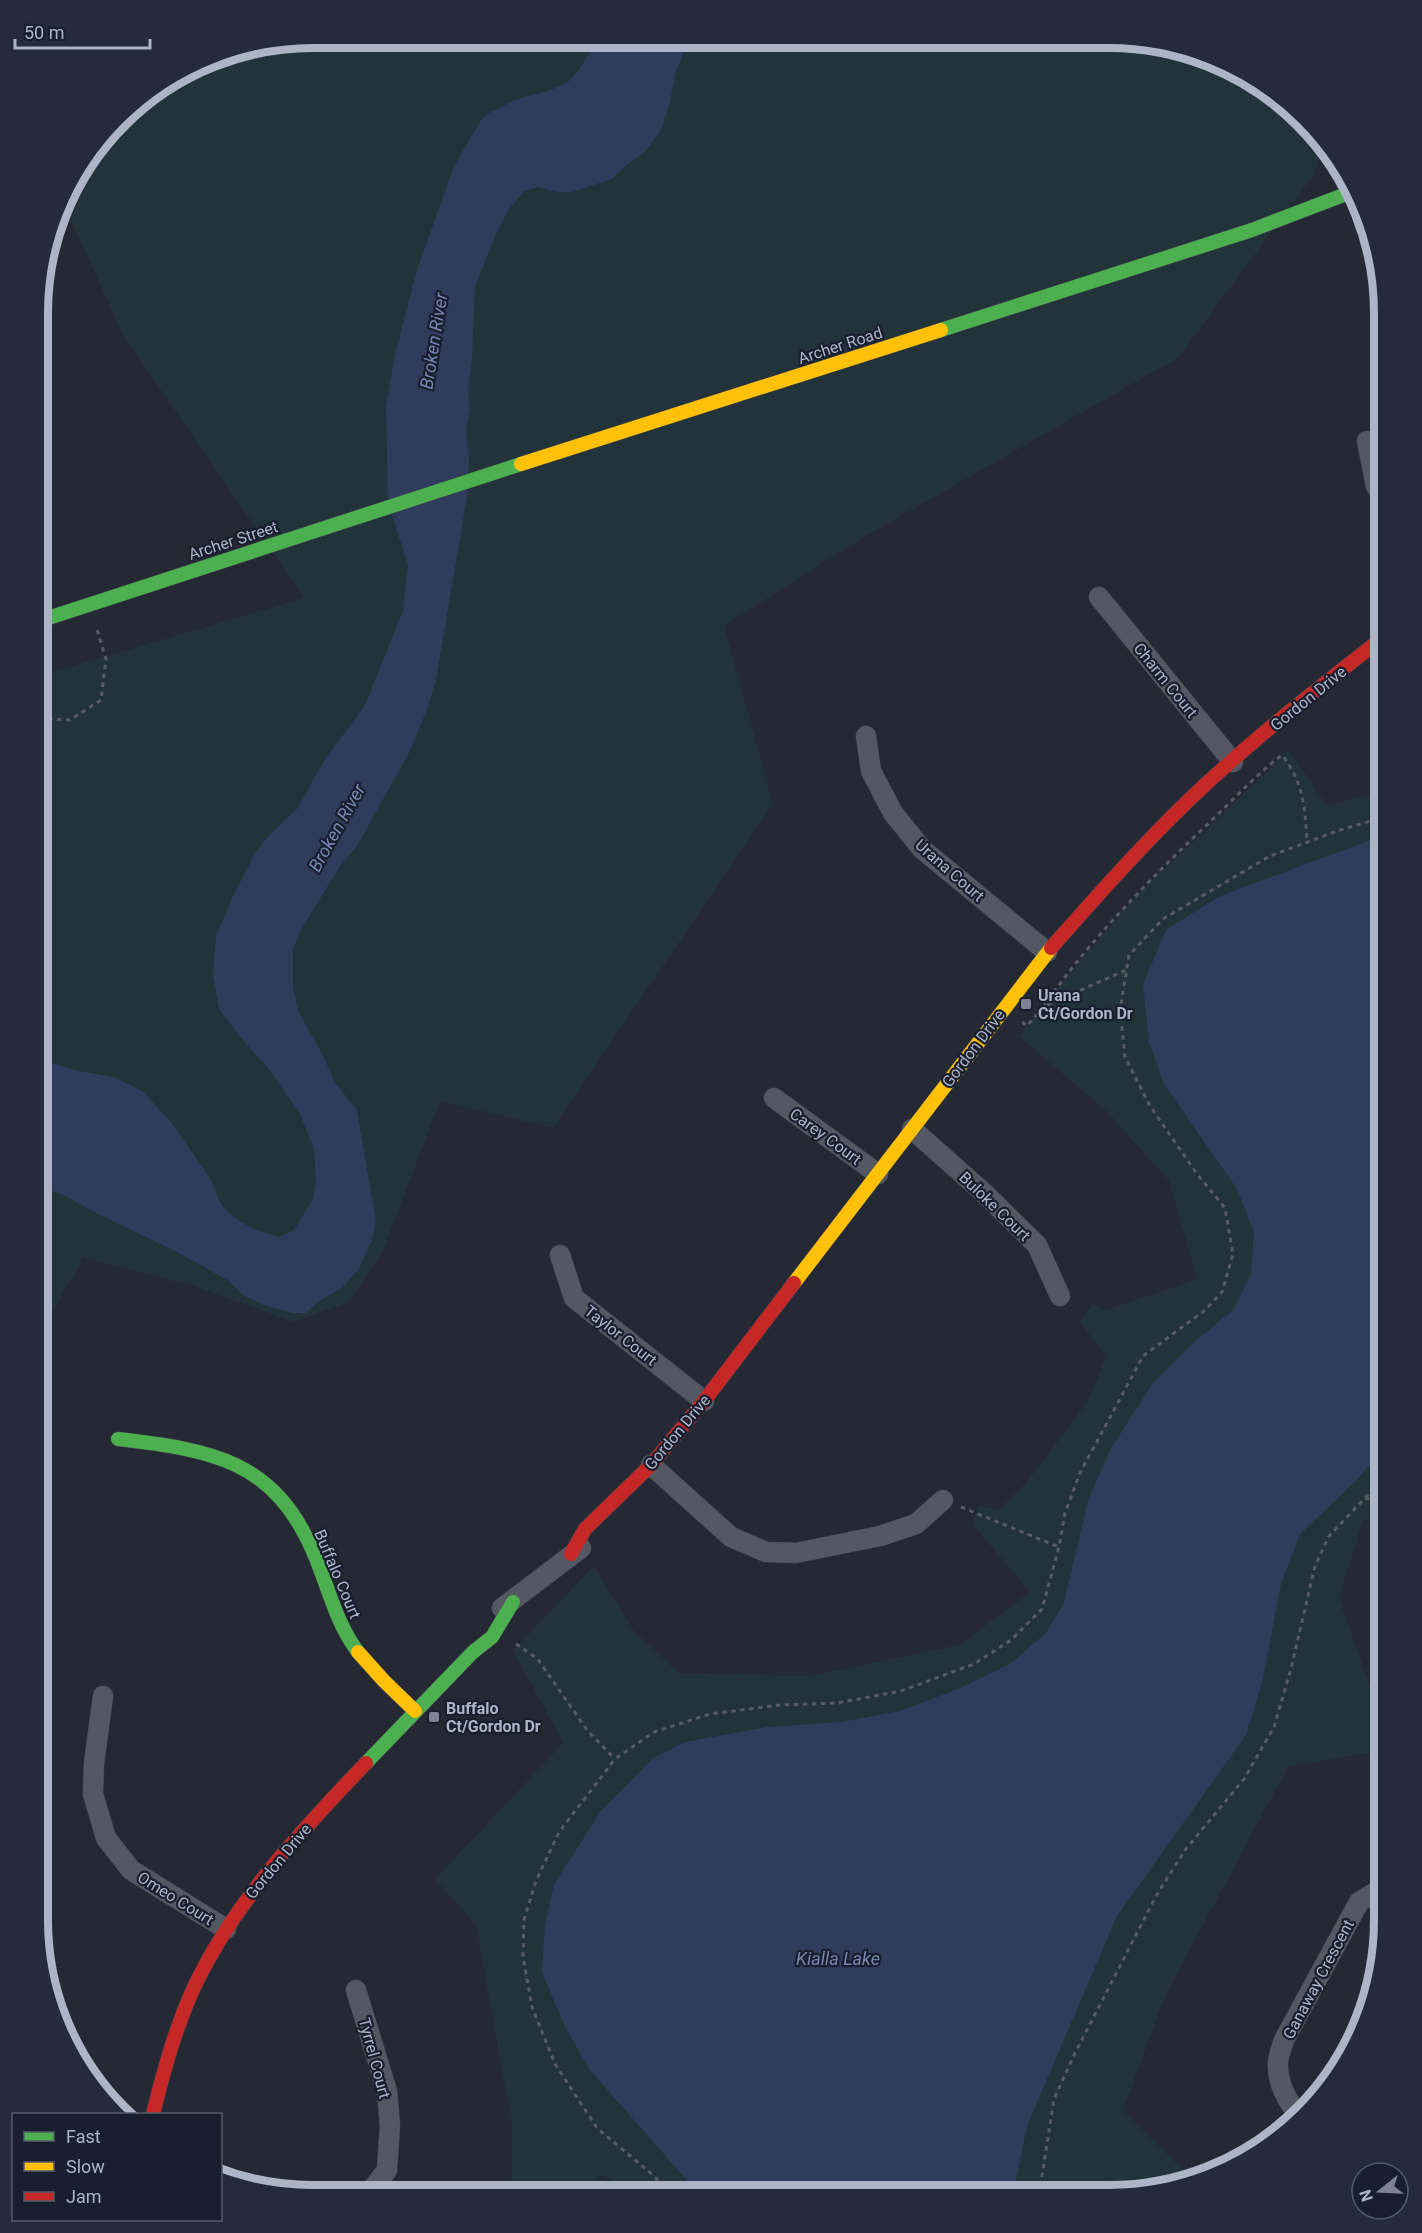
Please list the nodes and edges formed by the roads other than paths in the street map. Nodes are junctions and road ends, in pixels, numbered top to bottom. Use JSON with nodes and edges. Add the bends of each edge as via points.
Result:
{"nodes":[{"id":1,"x":1346,"y":194,"type":"edge"},
{"id":2,"x":1351,"y":205,"type":"edge"},
{"id":3,"x":1252,"y":230,"type":"junction"},
{"id":4,"x":1367,"y":441,"type":"dead end"},
{"id":5,"x":1374,"y":476,"type":"edge"},
{"id":6,"x":438,"y":492,"type":"joint"},
{"id":7,"x":1099,"y":597,"type":"dead end"},
{"id":8,"x":48,"y":618,"type":"edge"},
{"id":9,"x":1374,"y":645,"type":"edge"},
{"id":10,"x":866,"y":736,"type":"dead end"},
{"id":11,"x":1233,"y":762,"type":"junction"},
{"id":12,"x":1047,"y":952,"type":"junction"},
{"id":13,"x":774,"y":1098,"type":"dead end"},
{"id":14,"x":912,"y":1129,"type":"junction"},
{"id":15,"x":878,"y":1174,"type":"junction"},
{"id":16,"x":560,"y":1255,"type":"dead end"},
{"id":17,"x":1060,"y":1296,"type":"dead end"},
{"id":18,"x":704,"y":1401,"type":"junction"},
{"id":19,"x":118,"y":1439,"type":"dead end"},
{"id":20,"x":651,"y":1465,"type":"junction"},
{"id":21,"x":943,"y":1500,"type":"road end"},
{"id":22,"x":612,"y":1504,"type":"joint"},
{"id":23,"x":473,"y":1652,"type":"joint"},
{"id":24,"x":103,"y":1696,"type":"dead end"},
{"id":25,"x":415,"y":1712,"type":"junction"},
{"id":26,"x":1374,"y":1893,"type":"edge"},
{"id":27,"x":226,"y":1929,"type":"junction"},
{"id":28,"x":356,"y":1990,"type":"dead end"},
{"id":29,"x":1294,"y":2109,"type":"edge"},
{"id":30,"x":154,"y":2113,"type":"edge"},
{"id":31,"x":375,"y":2185,"type":"edge"}],
"edges":[{"from":1,"to":3,"type":"street","name":"Archer Road"},
{"from":2,"to":3,"type":"street","name":"Archer Road"},
{"from":3,"to":6,"type":"street","name":"Archer Road"},
{"from":4,"to":5,"type":"street"},
{"from":6,"to":8,"type":"street","name":"Archer Street"},
{"from":7,"to":11,"type":"street","name":"Charm Court"},
{"from":9,"to":11,"type":"street","name":"Gordon Drive","via":[[1302,700]]},
{"from":10,"to":12,"type":"street","name":"Urana Court","via":[[871,771],[892,813],[922,849]]},
{"from":11,"to":12,"type":"street","name":"Gordon Drive","via":[[1128,861]]},
{"from":12,"to":14,"type":"street","name":"Gordon Drive"},
{"from":13,"to":15,"type":"street","name":"Carey Court"},
{"from":14,"to":15,"type":"street","name":"Gordon Drive"},
{"from":14,"to":17,"type":"street","name":"Buloke Court","via":[[1037,1245]]},
{"from":15,"to":18,"type":"street","name":"Gordon Drive"},
{"from":16,"to":18,"type":"street","name":"Taylor Court","via":[[574,1298]]},
{"from":18,"to":20,"type":"street","name":"Gordon Drive"},
{"from":19,"to":25,"type":"street","name":"Buffalo Court","via":[[182,1447],[222,1457],[248,1471],[272,1492],[296,1520],[311,1547],[341,1624],[361,1657]]},
{"from":20,"to":21,"type":"street","via":[[731,1537],[766,1552],[796,1553],[880,1536],[916,1524]]},
{"from":20,"to":22,"type":"street","name":"Gordon Drive"},
{"from":22,"to":23,"type":"street","name":"Gordon Drive","via":[[592,1538],[497,1612]]},
{"from":23,"to":25,"type":"street","name":"Gordon Drive"},
{"from":24,"to":27,"type":"street","name":"Omeo Court","via":[[93,1794],[106,1838],[131,1870]]},
{"from":25,"to":27,"type":"street","name":"Gordon Drive","via":[[265,1873]]},
{"from":26,"to":29,"type":"street","name":"Ganaway Crescent","via":[[1359,1902],[1284,2040],[1277,2064],[1282,2089]]},
{"from":27,"to":30,"type":"street","name":"Gordon Drive","via":[[195,1984],[168,2055]]},
{"from":28,"to":31,"type":"street","name":"Tyrrel Court","via":[[387,2091],[387,2170]]}]}
